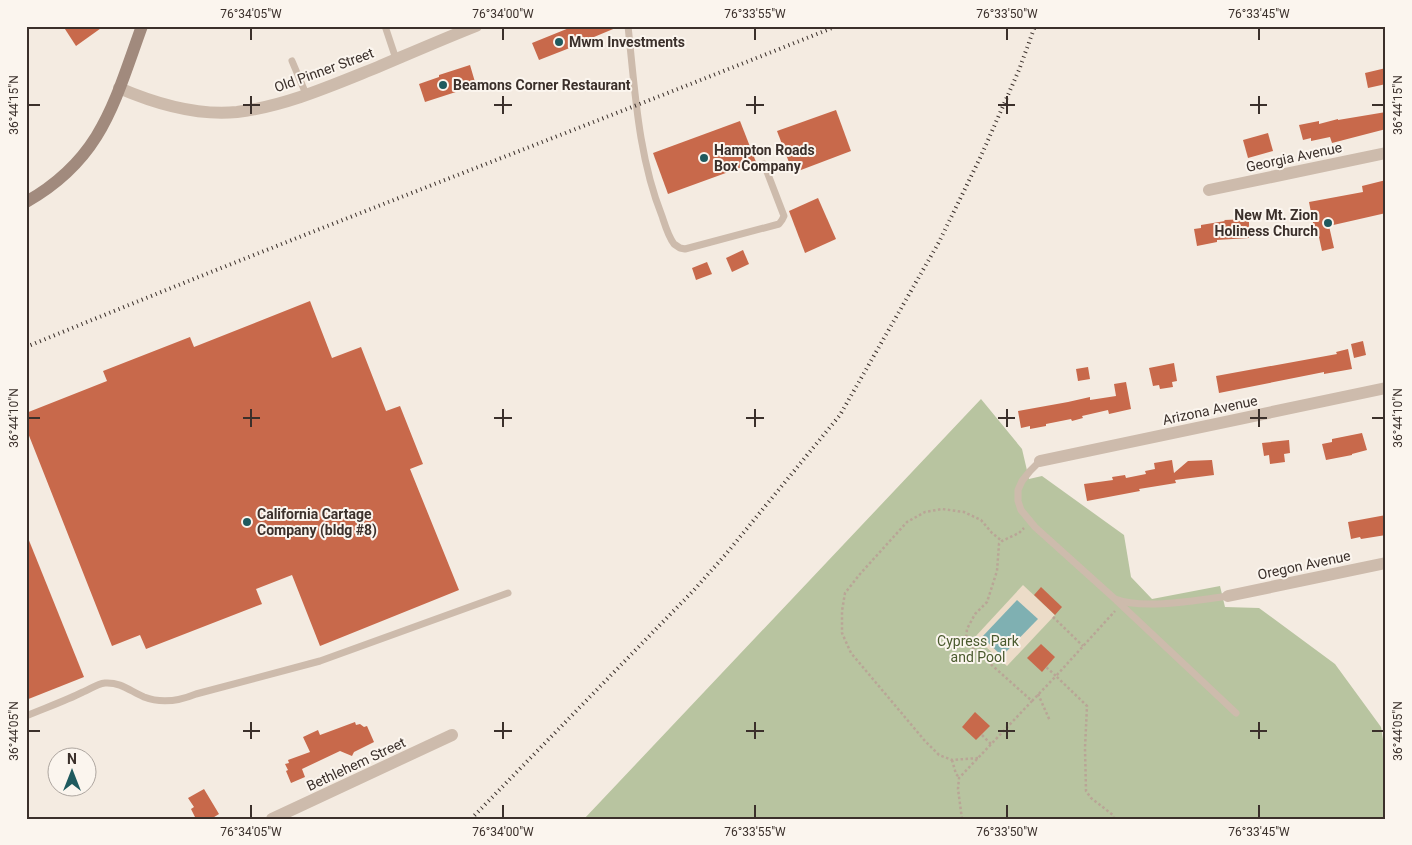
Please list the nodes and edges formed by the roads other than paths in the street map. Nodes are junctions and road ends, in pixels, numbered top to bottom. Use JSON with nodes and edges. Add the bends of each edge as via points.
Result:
{"nodes":[{"id":1,"x":142,"y":26,"type":"edge"},
{"id":2,"x":385,"y":26,"type":"edge"},
{"id":3,"x":476,"y":26,"type":"edge"},
{"id":4,"x":628,"y":26,"type":"edge"},
{"id":5,"x":396,"y":59,"type":"junction"},
{"id":6,"x":292,"y":61,"type":"dead end"},
{"id":7,"x":119,"y":88,"type":"junction"},
{"id":8,"x":306,"y":94,"type":"junction"},
{"id":9,"x":1386,"y":153,"type":"edge"},
{"id":10,"x":764,"y":164,"type":"dead end"},
{"id":11,"x":1209,"y":190,"type":"dead end"},
{"id":12,"x":26,"y":202,"type":"edge"},
{"id":13,"x":1386,"y":388,"type":"edge"},
{"id":14,"x":1040,"y":461,"type":"joint"},
{"id":15,"x":1386,"y":563,"type":"edge"},
{"id":16,"x":508,"y":593,"type":"dead end"},
{"id":17,"x":1228,"y":596,"type":"joint"},
{"id":18,"x":1118,"y":602,"type":"junction"},
{"id":19,"x":1236,"y":713,"type":"dead end"},
{"id":20,"x":26,"y":716,"type":"edge"},
{"id":21,"x":452,"y":736,"type":"dead end"},
{"id":22,"x":272,"y":819,"type":"edge"}],
"edges":[{"from":1,"to":7,"type":"main road"},
{"from":2,"to":5,"type":"lane"},
{"from":3,"to":5,"type":"street","name":"Old Pinner Street"},
{"from":4,"to":10,"type":"lane","via":[[647,168],[657,204],[674,244],[685,249],[779,224],[784,216]]},
{"from":5,"to":8,"type":"street","name":"Old Pinner Street"},
{"from":6,"to":8,"type":"lane"},
{"from":7,"to":8,"type":"street","name":"Old Pinner Street","via":[[171,107],[226,112],[278,103]]},
{"from":7,"to":12,"type":"main road","via":[[107,119],[80,160],[63,178]]},
{"from":9,"to":11,"type":"street","name":"Georgia Avenue"},
{"from":13,"to":14,"type":"street","name":"Arizona Avenue"},
{"from":14,"to":18,"type":"lane","via":[[1018,490],[1021,510]]},
{"from":15,"to":17,"type":"street","name":"Oregon Avenue"},
{"from":16,"to":20,"type":"lane","via":[[320,661],[183,699],[156,701],[126,687],[104,684]]},
{"from":17,"to":18,"type":"lane","via":[[1154,604]]},
{"from":18,"to":19,"type":"lane"},
{"from":21,"to":22,"type":"street","name":"Bethlehem Street"}]}
